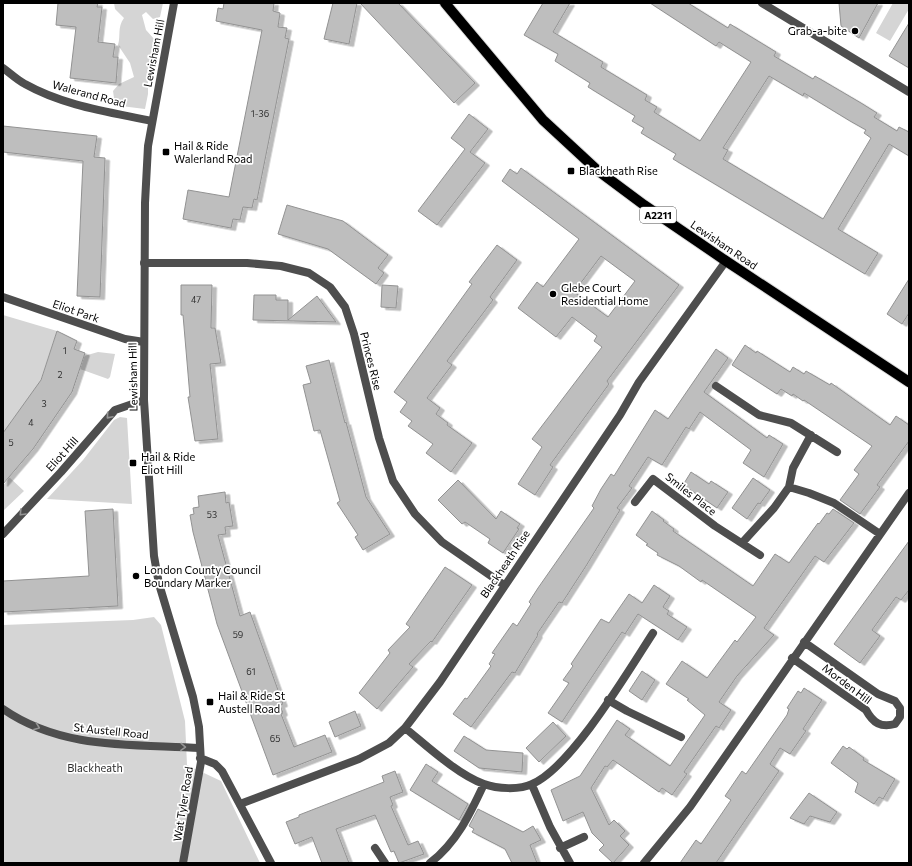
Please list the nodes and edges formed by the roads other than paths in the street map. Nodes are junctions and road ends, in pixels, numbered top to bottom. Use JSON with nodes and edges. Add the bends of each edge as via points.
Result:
{"nodes":[{"id":1,"x":174,"y":3,"type":"edge"},
{"id":2,"x":445,"y":3,"type":"edge"},
{"id":3,"x":762,"y":3,"type":"edge"},
{"id":4,"x":3,"y":68,"type":"edge"},
{"id":5,"x":909,"y":92,"type":"edge"},
{"id":6,"x":152,"y":121,"type":"junction"},
{"id":7,"x":726,"y":261,"type":"junction"},
{"id":8,"x":144,"y":263,"type":"junction"},
{"id":9,"x":3,"y":297,"type":"edge"},
{"id":10,"x":144,"y":342,"type":"junction"},
{"id":11,"x":909,"y":382,"type":"edge"},
{"id":12,"x":716,"y":386,"type":"dead end"},
{"id":13,"x":144,"y":400,"type":"junction"},
{"id":14,"x":811,"y":435,"type":"junction"},
{"id":15,"x":837,"y":452,"type":"dead end"},
{"id":16,"x":789,"y":487,"type":"junction"},
{"id":17,"x":909,"y":493,"type":"edge"},
{"id":18,"x":635,"y":502,"type":"dead end"},
{"id":19,"x":3,"y":534,"type":"edge"},
{"id":20,"x":880,"y":534,"type":"junction"},
{"id":21,"x":742,"y":543,"type":"junction"},
{"id":22,"x":760,"y":555,"type":"dead end"},
{"id":23,"x":504,"y":585,"type":"junction"},
{"id":24,"x":653,"y":633,"type":"dead end"},
{"id":25,"x":804,"y":642,"type":"junction"},
{"id":26,"x":792,"y":658,"type":"junction"},
{"id":27,"x":608,"y":700,"type":"junction"},
{"id":28,"x":3,"y":709,"type":"edge"},
{"id":29,"x":405,"y":728,"type":"junction"},
{"id":30,"x":681,"y":737,"type":"dead end"},
{"id":31,"x":200,"y":748,"type":"junction"},
{"id":32,"x":200,"y":758,"type":"junction"},
{"id":33,"x":484,"y":784,"type":"junction"},
{"id":34,"x":532,"y":785,"type":"junction"},
{"id":35,"x":240,"y":804,"type":"junction"},
{"id":36,"x":584,"y":837,"type":"dead end"},
{"id":37,"x":375,"y":848,"type":"dead end"},
{"id":38,"x":560,"y":848,"type":"junction"},
{"id":39,"x":183,"y":863,"type":"edge"},
{"id":40,"x":271,"y":863,"type":"edge"},
{"id":41,"x":385,"y":863,"type":"edge"},
{"id":42,"x":430,"y":863,"type":"edge"},
{"id":43,"x":570,"y":863,"type":"edge"},
{"id":44,"x":644,"y":863,"type":"edge"}],
"edges":[{"from":1,"to":6,"type":"street","name":"Lewisham Hill"},
{"from":2,"to":7,"type":"main road","name":"Lewisham Road","number":"A2211","via":[[543,120],[603,174]]},
{"from":3,"to":5,"type":"street"},
{"from":4,"to":6,"type":"street","name":"Walerand Road","via":[[24,84],[50,96],[103,112]]},
{"from":6,"to":8,"type":"street","name":"Lewisham Hill","via":[[146,172]]},
{"from":7,"to":11,"type":"main road","name":"Lewisham Road","number":"A2211"},
{"from":7,"to":23,"type":"street","name":"Blackheath Rise","via":[[639,382],[620,415]]},
{"from":8,"to":10,"type":"street","name":"Lewisham Hill"},
{"from":8,"to":23,"type":"street","name":"Princes Rise","via":[[247,263],[282,266],[309,273],[330,287],[345,307],[354,334],[379,438],[394,481],[415,514],[442,542]]},
{"from":9,"to":10,"type":"street","name":"Eliot Park","via":[[125,339]]},
{"from":10,"to":13,"type":"street","name":"Lewisham Hill"},
{"from":12,"to":14,"type":"street","via":[[759,414],[791,423]]},
{"from":13,"to":19,"type":"street","name":"Eliot Hill","one_way":true,"via":[[115,410]]},
{"from":13,"to":31,"type":"street","name":"Lewisham Hill","via":[[154,556],[159,584],[193,697]]},
{"from":14,"to":15,"type":"street"},
{"from":14,"to":16,"type":"street","via":[[793,468]]},
{"from":16,"to":20,"type":"street","via":[[834,503]]},
{"from":16,"to":21,"type":"street","via":[[774,508]]},
{"from":17,"to":20,"type":"street"},
{"from":18,"to":21,"type":"street","name":"Smiles Place","via":[[653,479]]},
{"from":20,"to":25,"type":"street"},
{"from":21,"to":22,"type":"street","name":"Smiles Place"},
{"from":23,"to":29,"type":"street","name":"Blackheath Rise","via":[[440,682]]},
{"from":24,"to":27,"type":"street"},
{"from":25,"to":26,"type":"street"},
{"from":25,"to":26,"type":"street","name":"Morden Hill","via":[[878,694],[895,701],[900,708],[900,717],[895,724],[886,727],[878,724],[870,718],[866,710]]},
{"from":26,"to":44,"type":"street","via":[[690,807]]},
{"from":27,"to":30,"type":"street"},
{"from":27,"to":34,"type":"street","via":[[591,726],[562,760]]},
{"from":28,"to":31,"type":"street","name":"St Austell Road","one_way":true,"via":[[28,724],[56,735],[83,741]]},
{"from":29,"to":33,"type":"street","via":[[440,756]]},
{"from":29,"to":35,"type":"street","name":"Blackheath Rise","via":[[389,743],[359,759]]},
{"from":31,"to":32,"type":"street","name":"Wat Tyler Road"},
{"from":32,"to":35,"type":"street","via":[[222,771]]},
{"from":32,"to":39,"type":"street","name":"Wat Tyler Road"},
{"from":33,"to":34,"type":"street","via":[[501,787]]},
{"from":33,"to":42,"type":"street","via":[[460,831],[449,846]]},
{"from":34,"to":38,"type":"street"},
{"from":35,"to":40,"type":"street"},
{"from":36,"to":38,"type":"street"},
{"from":37,"to":41,"type":"street"},
{"from":38,"to":43,"type":"street"}]}
